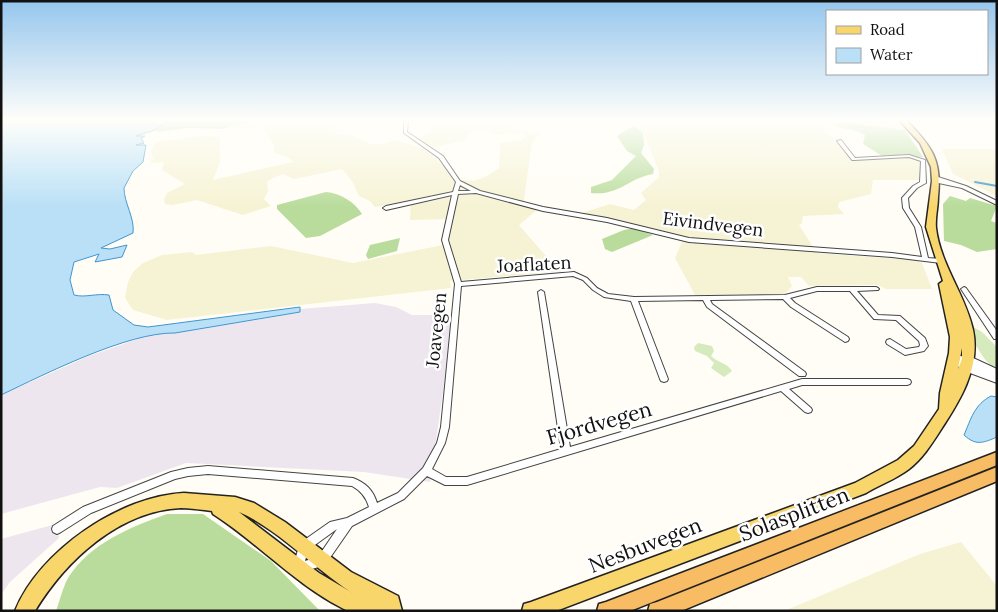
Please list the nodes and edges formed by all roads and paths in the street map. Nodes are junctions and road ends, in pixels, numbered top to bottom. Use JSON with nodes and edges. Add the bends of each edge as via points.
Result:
{"nodes":[{"id":1,"x":429,"y":150,"type":"edge"},
{"id":2,"x":847,"y":150,"type":"edge"},
{"id":3,"x":927,"y":150,"type":"edge"},
{"id":4,"x":936,"y":180,"type":"junction"},
{"id":5,"x":458,"y":182,"type":"junction"},
{"id":6,"x":478,"y":192,"type":"junction"},
{"id":7,"x":455,"y":193,"type":"junction"},
{"id":8,"x":997,"y":203,"type":"edge"},
{"id":9,"x":386,"y":208,"type":"dead end"},
{"id":10,"x":925,"y":258,"type":"junction"},
{"id":11,"x":942,"y":267,"type":"junction"},
{"id":12,"x":458,"y":284,"type":"junction"},
{"id":13,"x":957,"y":288,"type":"junction"},
{"id":14,"x":852,"y":289,"type":"junction"},
{"id":15,"x":876,"y":289,"type":"dead end"},
{"id":16,"x":541,"y":292,"type":"dead end"},
{"id":17,"x":785,"y":297,"type":"junction"},
{"id":18,"x":705,"y":298,"type":"junction"},
{"id":19,"x":634,"y":299,"type":"junction"},
{"id":20,"x":997,"y":337,"type":"edge"},
{"id":21,"x":845,"y":339,"type":"dead end"},
{"id":22,"x":890,"y":342,"type":"dead end"},
{"id":23,"x":954,"y":358,"type":"junction"},
{"id":24,"x":967,"y":363,"type":"junction"},
{"id":25,"x":997,"y":373,"type":"edge"},
{"id":26,"x":802,"y":374,"type":"dead end"},
{"id":27,"x":664,"y":379,"type":"dead end"},
{"id":28,"x":997,"y":380,"type":"edge"},
{"id":29,"x":907,"y":382,"type":"dead end"},
{"id":30,"x":784,"y":388,"type":"junction"},
{"id":31,"x":808,"y":410,"type":"dead end"},
{"id":32,"x":946,"y":410,"type":"junction"},
{"id":33,"x":566,"y":451,"type":"junction"},
{"id":34,"x":997,"y":458,"type":"edge"},
{"id":35,"x":426,"y":472,"type":"junction"},
{"id":36,"x":997,"y":474,"type":"edge"},
{"id":37,"x":217,"y":504,"type":"junction"},
{"id":38,"x":374,"y":509,"type":"junction"},
{"id":39,"x":348,"y":523,"type":"junction"},
{"id":40,"x":57,"y":530,"type":"dead end"},
{"id":41,"x":304,"y":547,"type":"junction"},
{"id":42,"x":321,"y":561,"type":"junction"},
{"id":43,"x":297,"y":568,"type":"junction"},
{"id":44,"x":24,"y":611,"type":"edge"},
{"id":45,"x":389,"y":611,"type":"edge"},
{"id":46,"x":531,"y":611,"type":"edge"},
{"id":47,"x":606,"y":611,"type":"edge"},
{"id":48,"x":657,"y":611,"type":"edge"}],
"edges":[{"from":1,"to":5,"type":"street","via":[[441,158]]},
{"from":2,"to":10,"type":"street","via":[[854,158],[909,156],[922,160],[923,183],[905,198],[906,208],[918,227]]},
{"from":3,"to":4,"type":"main road","name":"Nesbuvegen","via":[[935,167]]},
{"from":4,"to":8,"type":"street","via":[[964,187]]},
{"from":4,"to":11,"type":"main road","name":"Nesbuvegen","via":[[931,227]]},
{"from":5,"to":6,"type":"street","name":"Eivindvegen"},
{"from":5,"to":7,"type":"street","name":"Joavegen"},
{"from":6,"to":7,"type":"street"},
{"from":6,"to":10,"type":"street","name":"Eivindvegen","via":[[689,240]]},
{"from":7,"to":9,"type":"street"},
{"from":7,"to":12,"type":"street","name":"Joavegen","via":[[445,240]]},
{"from":10,"to":11,"type":"street","name":"Eivindvegen"},
{"from":11,"to":13,"type":"main road","name":"Nesbuvegen"},
{"from":12,"to":19,"type":"street","name":"Joaflaten","via":[[574,274],[586,278],[606,296]]},
{"from":12,"to":35,"type":"street","name":"Joavegen","via":[[445,427]]},
{"from":13,"to":20,"type":"street"},
{"from":13,"to":23,"type":"main road","name":"Nesbuvegen"},
{"from":13,"to":24,"type":"main road","name":"Nesbuvegen","via":[[968,332]]},
{"from":14,"to":15,"type":"street","name":"Joaflaten"},
{"from":14,"to":17,"type":"street","name":"Joaflaten","via":[[808,290]]},
{"from":14,"to":22,"type":"street","via":[[876,317],[898,318],[922,340],[924,346],[905,352]]},
{"from":16,"to":33,"type":"street"},
{"from":17,"to":18,"type":"street","name":"Joaflaten"},
{"from":17,"to":21,"type":"street"},
{"from":18,"to":19,"type":"street","name":"Joaflaten"},
{"from":18,"to":26,"type":"street","via":[[709,306]]},
{"from":19,"to":27,"type":"street"},
{"from":23,"to":24,"type":"street"},
{"from":23,"to":32,"type":"main road","name":"Nesbuvegen","via":[[945,392]]},
{"from":24,"to":25,"type":"street"},
{"from":24,"to":28,"type":"street"},
{"from":24,"to":32,"type":"main road","name":"Nesbuvegen","via":[[956,396]]},
{"from":29,"to":30,"type":"street","name":"Fjordvegen","via":[[808,381]]},
{"from":30,"to":31,"type":"street"},
{"from":30,"to":33,"type":"street","name":"Fjordvegen"},
{"from":32,"to":46,"type":"main road","name":"Nesbuvegen","via":[[932,434],[903,465],[860,488]]},
{"from":33,"to":35,"type":"street","name":"Fjordvegen","via":[[467,481],[444,482]]},
{"from":34,"to":47,"type":"highway","name":"Solasplitten"},
{"from":35,"to":38,"type":"street","name":"Joavegen","via":[[401,496]]},
{"from":36,"to":48,"type":"highway","name":"Solasplitten"},
{"from":37,"to":41,"type":"main road","via":[[225,501],[252,510]]},
{"from":37,"to":43,"type":"main road","via":[[219,509],[246,526]]},
{"from":37,"to":44,"type":"main road","via":[[179,501],[155,505],[106,526],[65,557],[47,576]]},
{"from":38,"to":39,"type":"street","name":"Joavegen"},
{"from":38,"to":40,"type":"street","via":[[366,488],[353,482],[208,470],[160,480],[87,510]]},
{"from":39,"to":41,"type":"street","name":"Joavegen","via":[[334,525]]},
{"from":39,"to":42,"type":"street","name":"Joavegen"},
{"from":41,"to":42,"type":"main road"},
{"from":41,"to":43,"type":"street"},
{"from":42,"to":43,"type":"street"},
{"from":42,"to":45,"type":"main road","via":[[363,590],[391,603]]},
{"from":43,"to":45,"type":"main road","via":[[333,595]]}]}
